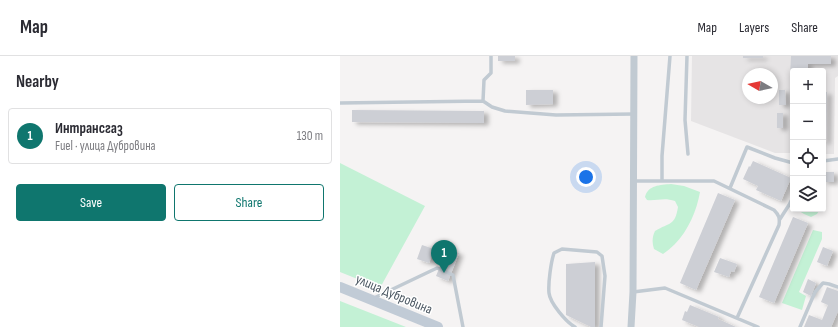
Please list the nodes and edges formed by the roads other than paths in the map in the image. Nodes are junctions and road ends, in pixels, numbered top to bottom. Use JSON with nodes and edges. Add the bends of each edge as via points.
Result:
{"nodes":[{"id":1,"x":491,"y":56,"type":"edge"},
{"id":2,"x":634,"y":56,"type":"edge"},
{"id":3,"x":670,"y":56,"type":"edge"},
{"id":4,"x":687,"y":56,"type":"edge"},
{"id":5,"x":483,"y":101,"type":"junction"},
{"id":6,"x":340,"y":103,"type":"edge"},
{"id":7,"x":634,"y":114,"type":"junction"},
{"id":8,"x":688,"y":154,"type":"dead end"},
{"id":9,"x":838,"y":159,"type":"edge"},
{"id":10,"x":826,"y":161,"type":"edge"},
{"id":11,"x":790,"y":162,"type":"edge"},
{"id":12,"x":633,"y":181,"type":"junction"},
{"id":13,"x":662,"y":181,"type":"junction"},
{"id":14,"x":730,"y":188,"type":"junction"},
{"id":15,"x":790,"y":203,"type":"edge"},
{"id":16,"x":780,"y":219,"type":"junction"},
{"id":17,"x":340,"y":287,"type":"edge"},
{"id":18,"x":838,"y":287,"type":"edge"},
{"id":19,"x":633,"y":292,"type":"junction"},
{"id":20,"x":371,"y":299,"type":"junction"},
{"id":21,"x":737,"y":318,"type":"junction"},
{"id":22,"x":438,"y":327,"type":"edge"},
{"id":23,"x":463,"y":327,"type":"edge"},
{"id":24,"x":575,"y":327,"type":"edge"},
{"id":25,"x":601,"y":327,"type":"edge"},
{"id":26,"x":631,"y":327,"type":"edge"},
{"id":27,"x":758,"y":327,"type":"edge"},
{"id":28,"x":800,"y":327,"type":"edge"}],
"edges":[{"from":1,"to":5,"type":"lane","via":[[491,73],[484,80]]},
{"from":2,"to":7,"type":"street"},
{"from":3,"to":13,"type":"lane"},
{"from":4,"to":8,"type":"lane","via":[[685,120]]},
{"from":5,"to":6,"type":"lane"},
{"from":5,"to":7,"type":"lane","via":[[505,111],[549,115]]},
{"from":7,"to":12,"type":"street"},
{"from":9,"to":10,"type":"lane"},
{"from":11,"to":14,"type":"lane","via":[[747,147]]},
{"from":12,"to":13,"type":"lane"},
{"from":12,"to":19,"type":"street"},
{"from":13,"to":14,"type":"lane","via":[[714,182]]},
{"from":14,"to":16,"type":"lane","via":[[774,210]]},
{"from":15,"to":16,"type":"lane"},
{"from":16,"to":21,"type":"lane"},
{"from":17,"to":20,"type":"main road","name":"улица Дубровина"},
{"from":18,"to":28,"type":"lane","via":[[823,283],[815,292]]},
{"from":19,"to":21,"type":"lane","via":[[665,288]]},
{"from":19,"to":26,"type":"street"},
{"from":20,"to":22,"type":"main road","name":"улица Дубровина"},
{"from":20,"to":23,"type":"lane","via":[[437,268],[453,275]]},
{"from":21,"to":27,"type":"lane"},
{"from":24,"to":25,"type":"lane","via":[[560,315],[548,294],[551,261],[554,253],[562,249],[597,252],[602,256],[605,276]]}]}
